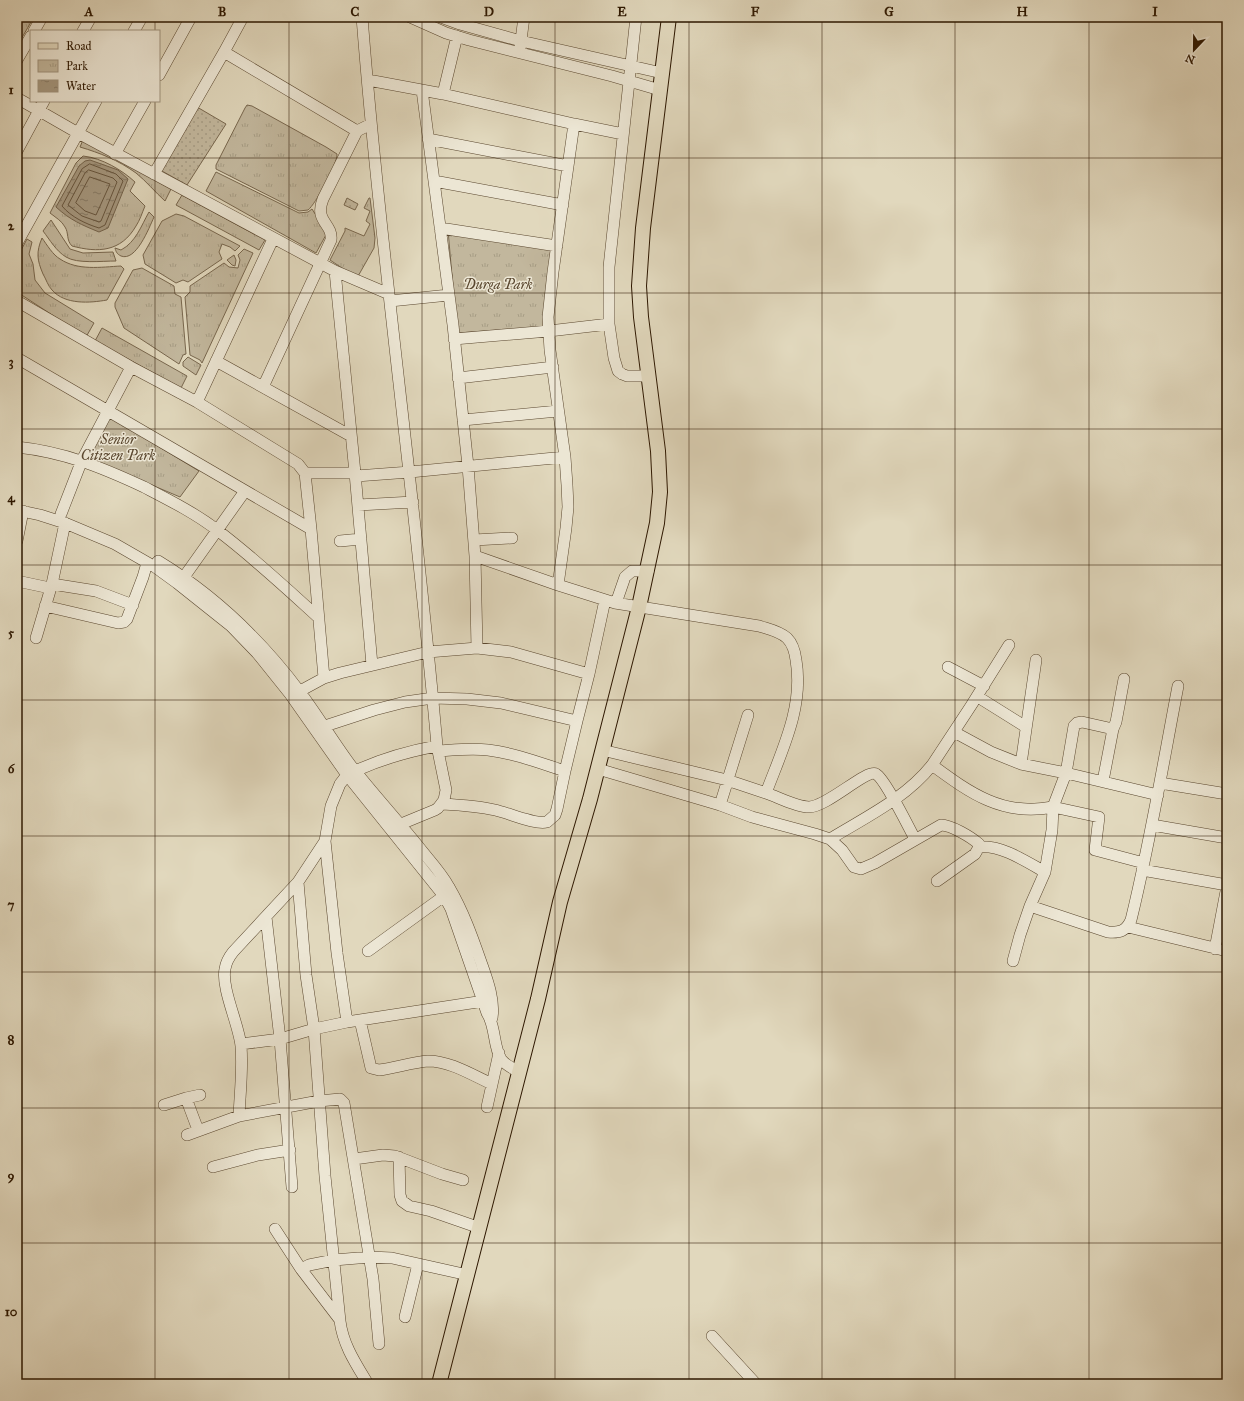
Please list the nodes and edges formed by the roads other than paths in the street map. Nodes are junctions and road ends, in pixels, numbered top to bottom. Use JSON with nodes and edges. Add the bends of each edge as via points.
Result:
{"nodes":[{"id":1,"x":42,"y":17,"type":"edge"},
{"id":2,"x":91,"y":17,"type":"edge"},
{"id":3,"x":142,"y":17,"type":"edge"},
{"id":4,"x":191,"y":17,"type":"edge"},
{"id":5,"x":243,"y":17,"type":"edge"},
{"id":6,"x":362,"y":17,"type":"edge"},
{"id":7,"x":410,"y":17,"type":"edge"},
{"id":8,"x":441,"y":17,"type":"edge"},
{"id":9,"x":524,"y":17,"type":"edge"},
{"id":10,"x":636,"y":17,"type":"edge"},
{"id":11,"x":669,"y":17,"type":"edge"},
{"id":12,"x":35,"y":30,"type":"edge"},
{"id":13,"x":84,"y":30,"type":"edge"},
{"id":14,"x":135,"y":30,"type":"edge"},
{"id":15,"x":456,"y":36,"type":"junction"},
{"id":16,"x":30,"y":38,"type":"edge"},
{"id":17,"x":521,"y":41,"type":"junction"},
{"id":18,"x":224,"y":52,"type":"junction"},
{"id":19,"x":519,"y":53,"type":"junction"},
{"id":20,"x":17,"y":60,"type":"edge"},
{"id":21,"x":631,"y":67,"type":"junction"},
{"id":22,"x":160,"y":73,"type":"edge"},
{"id":23,"x":662,"y":73,"type":"junction"},
{"id":24,"x":368,"y":80,"type":"junction"},
{"id":25,"x":629,"y":81,"type":"junction"},
{"id":26,"x":422,"y":90,"type":"junction"},
{"id":27,"x":660,"y":90,"type":"junction"},
{"id":28,"x":443,"y":94,"type":"junction"},
{"id":29,"x":17,"y":98,"type":"edge"},
{"id":30,"x":95,"y":102,"type":"edge"},
{"id":31,"x":144,"y":102,"type":"edge"},
{"id":32,"x":41,"y":106,"type":"edge"},
{"id":33,"x":371,"y":124,"type":"junction"},
{"id":34,"x":574,"y":124,"type":"junction"},
{"id":35,"x":357,"y":131,"type":"junction"},
{"id":36,"x":78,"y":133,"type":"junction"},
{"id":37,"x":623,"y":134,"type":"junction"},
{"id":38,"x":428,"y":139,"type":"junction"},
{"id":39,"x":17,"y":151,"type":"edge"},
{"id":40,"x":115,"y":154,"type":"junction"},
{"id":41,"x":568,"y":166,"type":"junction"},
{"id":42,"x":154,"y":174,"type":"junction"},
{"id":43,"x":434,"y":181,"type":"junction"},
{"id":44,"x":563,"y":205,"type":"junction"},
{"id":45,"x":440,"y":228,"type":"junction"},
{"id":46,"x":274,"y":239,"type":"junction"},
{"id":47,"x":17,"y":243,"type":"edge"},
{"id":48,"x":557,"y":246,"type":"junction"},
{"id":49,"x":320,"y":264,"type":"junction"},
{"id":50,"x":335,"y":271,"type":"junction"},
{"id":51,"x":449,"y":295,"type":"junction"},
{"id":52,"x":390,"y":298,"type":"junction"},
{"id":53,"x":17,"y":301,"type":"edge"},
{"id":54,"x":609,"y":324,"type":"junction"},
{"id":55,"x":549,"y":331,"type":"junction"},
{"id":56,"x":454,"y":339,"type":"junction"},
{"id":57,"x":17,"y":358,"type":"edge"},
{"id":58,"x":216,"y":362,"type":"junction"},
{"id":59,"x":131,"y":367,"type":"junction"},
{"id":60,"x":553,"y":367,"type":"junction"},
{"id":61,"x":649,"y":376,"type":"junction"},
{"id":62,"x":458,"y":378,"type":"junction"},
{"id":63,"x":263,"y":387,"type":"junction"},
{"id":64,"x":197,"y":402,"type":"junction"},
{"id":65,"x":107,"y":411,"type":"junction"},
{"id":66,"x":558,"y":411,"type":"junction"},
{"id":67,"x":463,"y":420,"type":"junction"},
{"id":68,"x":351,"y":436,"type":"junction"},
{"id":69,"x":17,"y":447,"type":"edge"},
{"id":70,"x":565,"y":457,"type":"junction"},
{"id":71,"x":82,"y":460,"type":"junction"},
{"id":72,"x":468,"y":466,"type":"junction"},
{"id":73,"x":410,"y":472,"type":"junction"},
{"id":74,"x":305,"y":474,"type":"junction"},
{"id":75,"x":355,"y":475,"type":"junction"},
{"id":76,"x":245,"y":491,"type":"junction"},
{"id":77,"x":413,"y":502,"type":"junction"},
{"id":78,"x":358,"y":505,"type":"junction"},
{"id":79,"x":19,"y":509,"type":"edge"},
{"id":80,"x":63,"y":518,"type":"junction"},
{"id":81,"x":311,"y":529,"type":"junction"},
{"id":82,"x":217,"y":530,"type":"junction"},
{"id":83,"x":512,"y":538,"type":"dead end"},
{"id":84,"x":361,"y":540,"type":"junction"},
{"id":85,"x":474,"y":540,"type":"junction"},
{"id":86,"x":17,"y":541,"type":"edge"},
{"id":87,"x":340,"y":541,"type":"dead end"},
{"id":88,"x":475,"y":556,"type":"junction"},
{"id":89,"x":147,"y":563,"type":"junction"},
{"id":90,"x":648,"y":571,"type":"junction"},
{"id":91,"x":184,"y":577,"type":"junction"},
{"id":92,"x":17,"y":581,"type":"edge"},
{"id":93,"x":558,"y":585,"type":"junction"},
{"id":94,"x":51,"y":586,"type":"junction"},
{"id":95,"x":605,"y":600,"type":"junction"},
{"id":96,"x":616,"y":603,"type":"junction"},
{"id":97,"x":133,"y":605,"type":"junction"},
{"id":98,"x":45,"y":606,"type":"junction"},
{"id":99,"x":639,"y":607,"type":"junction"},
{"id":100,"x":319,"y":618,"type":"junction"},
{"id":101,"x":36,"y":638,"type":"dead end"},
{"id":102,"x":1009,"y":645,"type":"dead end"},
{"id":103,"x":477,"y":648,"type":"junction"},
{"id":104,"x":428,"y":652,"type":"junction"},
{"id":105,"x":1036,"y":660,"type":"dead end"},
{"id":106,"x":372,"y":665,"type":"junction"},
{"id":107,"x":948,"y":667,"type":"dead end"},
{"id":108,"x":589,"y":674,"type":"junction"},
{"id":109,"x":324,"y":678,"type":"junction"},
{"id":110,"x":1124,"y":679,"type":"dead end"},
{"id":111,"x":984,"y":686,"type":"junction"},
{"id":112,"x":1178,"y":686,"type":"dead end"},
{"id":113,"x":300,"y":692,"type":"junction"},
{"id":114,"x":978,"y":697,"type":"junction"},
{"id":115,"x":433,"y":698,"type":"junction"},
{"id":116,"x":748,"y":715,"type":"dead end"},
{"id":117,"x":577,"y":721,"type":"junction"},
{"id":118,"x":324,"y":726,"type":"junction"},
{"id":119,"x":1026,"y":727,"type":"junction"},
{"id":120,"x":1112,"y":729,"type":"junction"},
{"id":121,"x":954,"y":732,"type":"junction"},
{"id":122,"x":438,"y":748,"type":"junction"},
{"id":123,"x":602,"y":750,"type":"junction"},
{"id":124,"x":1021,"y":764,"type":"junction"},
{"id":125,"x":932,"y":765,"type":"junction"},
{"id":126,"x":598,"y":769,"type":"junction"},
{"id":127,"x":565,"y":770,"type":"junction"},
{"id":128,"x":351,"y":773,"type":"junction"},
{"id":129,"x":1066,"y":773,"type":"junction"},
{"id":130,"x":727,"y":780,"type":"junction"},
{"id":131,"x":1103,"y":781,"type":"junction"},
{"id":132,"x":1160,"y":783,"type":"junction"},
{"id":133,"x":766,"y":793,"type":"junction"},
{"id":134,"x":1227,"y":794,"type":"edge"},
{"id":135,"x":1158,"y":795,"type":"junction"},
{"id":136,"x":894,"y":800,"type":"junction"},
{"id":137,"x":442,"y":804,"type":"junction"},
{"id":138,"x":720,"y":805,"type":"junction"},
{"id":139,"x":1053,"y":807,"type":"junction"},
{"id":140,"x":1152,"y":825,"type":"junction"},
{"id":141,"x":396,"y":827,"type":"junction"},
{"id":142,"x":1227,"y":838,"type":"edge"},
{"id":143,"x":830,"y":839,"type":"junction"},
{"id":144,"x":915,"y":839,"type":"junction"},
{"id":145,"x":325,"y":841,"type":"junction"},
{"id":146,"x":979,"y":847,"type":"junction"},
{"id":147,"x":1143,"y":867,"type":"junction"},
{"id":148,"x":1045,"y":872,"type":"junction"},
{"id":149,"x":937,"y":881,"type":"dead end"},
{"id":150,"x":298,"y":882,"type":"junction"},
{"id":151,"x":1227,"y":885,"type":"edge"},
{"id":152,"x":444,"y":896,"type":"junction"},
{"id":153,"x":1030,"y":906,"type":"junction"},
{"id":154,"x":266,"y":916,"type":"junction"},
{"id":155,"x":1128,"y":927,"type":"junction"},
{"id":156,"x":1216,"y":949,"type":"junction"},
{"id":157,"x":368,"y":951,"type":"dead end"},
{"id":158,"x":1227,"y":952,"type":"edge"},
{"id":159,"x":1013,"y":961,"type":"dead end"},
{"id":160,"x":484,"y":1001,"type":"junction"},
{"id":161,"x":360,"y":1020,"type":"junction"},
{"id":162,"x":492,"y":1020,"type":"junction"},
{"id":163,"x":347,"y":1022,"type":"junction"},
{"id":164,"x":314,"y":1029,"type":"junction"},
{"id":165,"x":280,"y":1039,"type":"junction"},
{"id":166,"x":241,"y":1044,"type":"junction"},
{"id":167,"x":498,"y":1053,"type":"junction"},
{"id":168,"x":519,"y":1072,"type":"junction"},
{"id":169,"x":492,"y":1084,"type":"junction"},
{"id":170,"x":200,"y":1095,"type":"dead end"},
{"id":171,"x":186,"y":1098,"type":"junction"},
{"id":172,"x":319,"y":1101,"type":"junction"},
{"id":173,"x":164,"y":1105,"type":"dead end"},
{"id":174,"x":286,"y":1107,"type":"junction"},
{"id":175,"x":487,"y":1107,"type":"dead end"},
{"id":176,"x":239,"y":1116,"type":"junction"},
{"id":177,"x":198,"y":1130,"type":"junction"},
{"id":178,"x":187,"y":1135,"type":"dead end"},
{"id":179,"x":290,"y":1150,"type":"junction"},
{"id":180,"x":399,"y":1157,"type":"junction"},
{"id":181,"x":354,"y":1160,"type":"junction"},
{"id":182,"x":213,"y":1167,"type":"dead end"},
{"id":183,"x":463,"y":1180,"type":"dead end"},
{"id":184,"x":292,"y":1187,"type":"dead end"},
{"id":185,"x":480,"y":1228,"type":"junction"},
{"id":186,"x":275,"y":1229,"type":"dead end"},
{"id":187,"x":370,"y":1257,"type":"junction"},
{"id":188,"x":334,"y":1260,"type":"junction"},
{"id":189,"x":418,"y":1264,"type":"junction"},
{"id":190,"x":301,"y":1270,"type":"junction"},
{"id":191,"x":468,"y":1275,"type":"junction"},
{"id":192,"x":405,"y":1317,"type":"dead end"},
{"id":193,"x":340,"y":1321,"type":"junction"},
{"id":194,"x":712,"y":1336,"type":"dead end"},
{"id":195,"x":378,"y":1344,"type":"dead end"},
{"id":196,"x":368,"y":1384,"type":"edge"},
{"id":197,"x":439,"y":1384,"type":"edge"},
{"id":198,"x":756,"y":1384,"type":"edge"}],
"edges":[{"from":1,"to":12,"type":"street"},
{"from":2,"to":13,"type":"street"},
{"from":3,"to":14,"type":"street"},
{"from":4,"to":22,"type":"street"},
{"from":5,"to":18,"type":"street"},
{"from":6,"to":24,"type":"street"},
{"from":7,"to":15,"type":"street"},
{"from":8,"to":17,"type":"street"},
{"from":9,"to":17,"type":"street"},
{"from":10,"to":21,"type":"street"},
{"from":11,"to":23,"type":"main road"},
{"from":15,"to":19,"type":"street"},
{"from":15,"to":28,"type":"street"},
{"from":16,"to":20,"type":"street"},
{"from":17,"to":19,"type":"street"},
{"from":17,"to":21,"type":"street"},
{"from":18,"to":35,"type":"street"},
{"from":18,"to":42,"type":"street"},
{"from":19,"to":25,"type":"street"},
{"from":21,"to":23,"type":"street"},
{"from":21,"to":25,"type":"street"},
{"from":23,"to":27,"type":"main road"},
{"from":24,"to":26,"type":"street"},
{"from":24,"to":33,"type":"street"},
{"from":25,"to":27,"type":"street"},
{"from":25,"to":37,"type":"street"},
{"from":26,"to":28,"type":"street"},
{"from":26,"to":38,"type":"street"},
{"from":27,"to":61,"type":"main road","via":[[643,228],[639,286]]},
{"from":28,"to":34,"type":"street"},
{"from":29,"to":32,"type":"street"},
{"from":30,"to":36,"type":"street"},
{"from":31,"to":40,"type":"street"},
{"from":32,"to":36,"type":"street"},
{"from":32,"to":39,"type":"street"},
{"from":33,"to":35,"type":"street"},
{"from":33,"to":52,"type":"street"},
{"from":34,"to":37,"type":"street"},
{"from":34,"to":41,"type":"street"},
{"from":35,"to":49,"type":"street","via":[[320,207],[322,219],[331,236]]},
{"from":36,"to":40,"type":"street"},
{"from":36,"to":47,"type":"street"},
{"from":37,"to":54,"type":"street","via":[[609,267]]},
{"from":38,"to":41,"type":"street"},
{"from":38,"to":43,"type":"street"},
{"from":40,"to":42,"type":"street"},
{"from":41,"to":44,"type":"street"},
{"from":42,"to":46,"type":"street"},
{"from":43,"to":44,"type":"street"},
{"from":43,"to":45,"type":"street"},
{"from":44,"to":48,"type":"street"},
{"from":45,"to":48,"type":"street"},
{"from":45,"to":51,"type":"street"},
{"from":46,"to":49,"type":"street"},
{"from":46,"to":58,"type":"street"},
{"from":48,"to":55,"type":"street","via":[[549,304]]},
{"from":49,"to":50,"type":"street"},
{"from":49,"to":63,"type":"street"},
{"from":50,"to":52,"type":"street"},
{"from":50,"to":68,"type":"street"},
{"from":51,"to":52,"type":"street"},
{"from":51,"to":56,"type":"street"},
{"from":52,"to":73,"type":"street"},
{"from":53,"to":59,"type":"street"},
{"from":54,"to":55,"type":"street"},
{"from":54,"to":61,"type":"street","via":[[618,371],[627,376]]},
{"from":55,"to":56,"type":"street"},
{"from":55,"to":60,"type":"street"},
{"from":56,"to":62,"type":"street"},
{"from":57,"to":65,"type":"street"},
{"from":58,"to":63,"type":"street"},
{"from":58,"to":64,"type":"street"},
{"from":59,"to":64,"type":"street"},
{"from":59,"to":65,"type":"street"},
{"from":60,"to":62,"type":"street"},
{"from":60,"to":66,"type":"street"},
{"from":61,"to":90,"type":"main road","via":[[660,492]]},
{"from":62,"to":67,"type":"street"},
{"from":63,"to":68,"type":"street"},
{"from":64,"to":74,"type":"street","via":[[298,464]]},
{"from":65,"to":71,"type":"street"},
{"from":65,"to":76,"type":"street"},
{"from":66,"to":67,"type":"street"},
{"from":66,"to":70,"type":"street"},
{"from":67,"to":72,"type":"street"},
{"from":68,"to":75,"type":"street"},
{"from":69,"to":71,"type":"street"},
{"from":70,"to":72,"type":"street"},
{"from":70,"to":93,"type":"street","via":[[568,507]]},
{"from":71,"to":80,"type":"street"},
{"from":71,"to":82,"type":"street","via":[[155,493]]},
{"from":72,"to":73,"type":"street"},
{"from":72,"to":85,"type":"street"},
{"from":73,"to":75,"type":"street"},
{"from":73,"to":77,"type":"street"},
{"from":74,"to":75,"type":"street"},
{"from":74,"to":81,"type":"street"},
{"from":75,"to":78,"type":"street"},
{"from":76,"to":81,"type":"street"},
{"from":76,"to":82,"type":"street"},
{"from":77,"to":78,"type":"street"},
{"from":77,"to":104,"type":"street"},
{"from":78,"to":84,"type":"street"},
{"from":79,"to":80,"type":"street"},
{"from":79,"to":86,"type":"street"},
{"from":80,"to":89,"type":"street"},
{"from":80,"to":91,"type":"street","via":[[119,539]]},
{"from":80,"to":94,"type":"street"},
{"from":81,"to":100,"type":"street"},
{"from":82,"to":91,"type":"street"},
{"from":82,"to":100,"type":"street","via":[[262,566]]},
{"from":83,"to":85,"type":"street"},
{"from":84,"to":87,"type":"street"},
{"from":84,"to":106,"type":"street"},
{"from":85,"to":88,"type":"street"},
{"from":88,"to":93,"type":"street"},
{"from":88,"to":103,"type":"street"},
{"from":89,"to":97,"type":"street"},
{"from":89,"to":128,"type":"street","via":[[231,626],[257,653]]},
{"from":90,"to":96,"type":"street","via":[[632,571],[624,577]]},
{"from":90,"to":99,"type":"main road"},
{"from":91,"to":113,"type":"street","via":[[242,626]]},
{"from":92,"to":94,"type":"street"},
{"from":93,"to":95,"type":"street"},
{"from":94,"to":97,"type":"street","via":[[96,591]]},
{"from":94,"to":98,"type":"street"},
{"from":95,"to":96,"type":"street"},
{"from":95,"to":108,"type":"street"},
{"from":96,"to":99,"type":"street"},
{"from":97,"to":98,"type":"street","via":[[127,619],[118,623]]},
{"from":98,"to":101,"type":"street"},
{"from":99,"to":123,"type":"main road"},
{"from":99,"to":133,"type":"street","via":[[759,626],[780,633],[792,643],[798,679],[795,709],[791,728]]},
{"from":100,"to":109,"type":"street"},
{"from":102,"to":111,"type":"street"},
{"from":103,"to":104,"type":"street"},
{"from":103,"to":108,"type":"street","via":[[511,652]]},
{"from":104,"to":106,"type":"street"},
{"from":104,"to":115,"type":"street"},
{"from":105,"to":119,"type":"street"},
{"from":106,"to":109,"type":"street"},
{"from":107,"to":111,"type":"street"},
{"from":108,"to":117,"type":"street"},
{"from":109,"to":113,"type":"street"},
{"from":110,"to":120,"type":"street","via":[[1116,722]]},
{"from":111,"to":114,"type":"street"},
{"from":112,"to":132,"type":"street"},
{"from":113,"to":118,"type":"street"},
{"from":114,"to":119,"type":"street"},
{"from":114,"to":121,"type":"street"},
{"from":115,"to":117,"type":"street","via":[[501,703]]},
{"from":115,"to":118,"type":"street","via":[[399,703]]},
{"from":115,"to":122,"type":"street"},
{"from":116,"to":130,"type":"street"},
{"from":117,"to":127,"type":"street"},
{"from":118,"to":128,"type":"street"},
{"from":119,"to":124,"type":"street"},
{"from":120,"to":129,"type":"street","via":[[1077,723],[1074,726]]},
{"from":120,"to":131,"type":"street"},
{"from":121,"to":124,"type":"street","via":[[991,752]]},
{"from":121,"to":125,"type":"street"},
{"from":122,"to":127,"type":"street","via":[[488,750]]},
{"from":122,"to":128,"type":"street","via":[[406,752],[374,762]]},
{"from":122,"to":137,"type":"street","via":[[446,790]]},
{"from":123,"to":126,"type":"main road"},
{"from":123,"to":130,"type":"street"},
{"from":124,"to":129,"type":"street"},
{"from":125,"to":136,"type":"street"},
{"from":125,"to":139,"type":"street","via":[[989,802],[1037,810]]},
{"from":126,"to":138,"type":"street"},
{"from":126,"to":168,"type":"main road","via":[[560,902]]},
{"from":127,"to":137,"type":"street","via":[[555,815],[547,822],[537,822],[496,810]]},
{"from":128,"to":141,"type":"street"},
{"from":128,"to":145,"type":"street","via":[[340,784],[332,802]]},
{"from":129,"to":131,"type":"street"},
{"from":129,"to":139,"type":"street"},
{"from":130,"to":133,"type":"street"},
{"from":130,"to":138,"type":"street"},
{"from":131,"to":135,"type":"street"},
{"from":132,"to":134,"type":"street"},
{"from":132,"to":135,"type":"street"},
{"from":133,"to":136,"type":"street","via":[[800,806],[816,806],[871,773],[879,776]]},
{"from":135,"to":140,"type":"street"},
{"from":136,"to":143,"type":"street"},
{"from":136,"to":144,"type":"street"},
{"from":137,"to":141,"type":"street"},
{"from":138,"to":143,"type":"street","via":[[752,817]]},
{"from":139,"to":147,"type":"street","via":[[1099,817],[1095,850]]},
{"from":139,"to":148,"type":"street"},
{"from":140,"to":142,"type":"street"},
{"from":140,"to":147,"type":"street"},
{"from":141,"to":152,"type":"street"},
{"from":141,"to":162,"type":"street","via":[[448,885],[460,907],[486,978],[493,1010]]},
{"from":143,"to":144,"type":"street","via":[[854,867],[861,869]]},
{"from":144,"to":146,"type":"street","via":[[936,826],[945,825],[977,842]]},
{"from":145,"to":150,"type":"street"},
{"from":145,"to":163,"type":"street"},
{"from":146,"to":148,"type":"street","via":[[1001,850]]},
{"from":146,"to":149,"type":"street","via":[[975,854]]},
{"from":147,"to":151,"type":"street"},
{"from":147,"to":155,"type":"street"},
{"from":148,"to":153,"type":"street"},
{"from":150,"to":154,"type":"street"},
{"from":150,"to":164,"type":"street","via":[[306,975]]},
{"from":151,"to":156,"type":"street"},
{"from":152,"to":157,"type":"street"},
{"from":152,"to":160,"type":"street"},
{"from":153,"to":155,"type":"street","via":[[1108,932],[1117,933]]},
{"from":153,"to":159,"type":"street"},
{"from":154,"to":165,"type":"street"},
{"from":154,"to":166,"type":"street","via":[[233,952],[224,970]]},
{"from":155,"to":156,"type":"street"},
{"from":156,"to":158,"type":"street"},
{"from":160,"to":161,"type":"street"},
{"from":160,"to":162,"type":"street"},
{"from":161,"to":163,"type":"street"},
{"from":161,"to":169,"type":"street","via":[[371,1068],[379,1070],[427,1061],[438,1062]]},
{"from":162,"to":167,"type":"street"},
{"from":163,"to":164,"type":"street"},
{"from":164,"to":165,"type":"street"},
{"from":164,"to":172,"type":"street"},
{"from":165,"to":166,"type":"street"},
{"from":165,"to":174,"type":"street"},
{"from":166,"to":176,"type":"street"},
{"from":167,"to":168,"type":"street","via":[[502,1060]]},
{"from":167,"to":169,"type":"street"},
{"from":168,"to":185,"type":"main road"},
{"from":169,"to":175,"type":"street"},
{"from":170,"to":171,"type":"street"},
{"from":171,"to":173,"type":"street"},
{"from":171,"to":177,"type":"street"},
{"from":172,"to":174,"type":"street"},
{"from":172,"to":181,"type":"street","via":[[340,1099],[344,1103]]},
{"from":172,"to":188,"type":"street"},
{"from":174,"to":176,"type":"street"},
{"from":174,"to":179,"type":"street"},
{"from":176,"to":177,"type":"street"},
{"from":177,"to":178,"type":"street"},
{"from":179,"to":182,"type":"street","via":[[258,1155]]},
{"from":179,"to":184,"type":"street"},
{"from":180,"to":181,"type":"street","via":[[383,1156]]},
{"from":180,"to":183,"type":"street"},
{"from":180,"to":185,"type":"street","via":[[400,1195],[404,1204]]},
{"from":181,"to":187,"type":"street"},
{"from":185,"to":191,"type":"main road"},
{"from":186,"to":190,"type":"street"},
{"from":187,"to":188,"type":"street"},
{"from":187,"to":189,"type":"street","via":[[392,1258]]},
{"from":187,"to":195,"type":"street"},
{"from":188,"to":190,"type":"street","via":[[309,1265]]},
{"from":188,"to":193,"type":"street"},
{"from":189,"to":191,"type":"street"},
{"from":189,"to":192,"type":"street"},
{"from":190,"to":193,"type":"street"},
{"from":191,"to":197,"type":"main road"},
{"from":193,"to":196,"type":"street","via":[[346,1346]]},
{"from":194,"to":198,"type":"street"}]}
